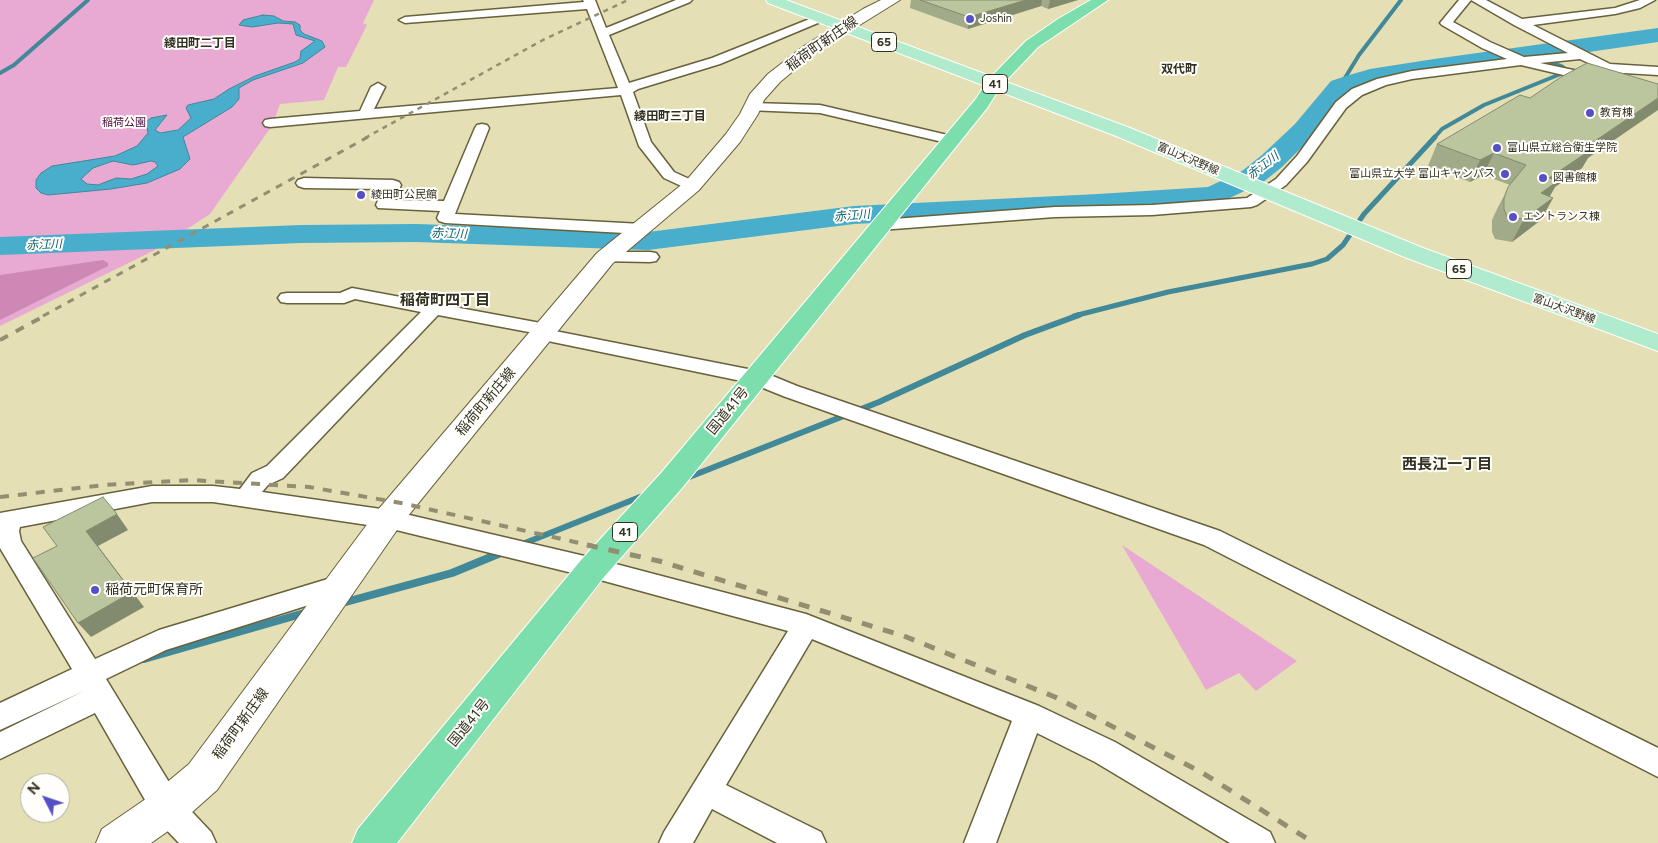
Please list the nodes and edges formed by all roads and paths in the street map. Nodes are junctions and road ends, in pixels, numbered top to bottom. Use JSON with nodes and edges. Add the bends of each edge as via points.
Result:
{"nodes":[{"id":1,"x":686,"y":0,"type":"edge"},
{"id":2,"x":773,"y":0,"type":"edge"},
{"id":3,"x":893,"y":0,"type":"edge"},
{"id":4,"x":1101,"y":0,"type":"edge"},
{"id":5,"x":1477,"y":0,"type":"edge"},
{"id":6,"x":1649,"y":0,"type":"edge"},
{"id":7,"x":1460,"y":1,"type":"edge"},
{"id":8,"x":590,"y":3,"type":"edge"},
{"id":9,"x":821,"y":18,"type":"junction"},
{"id":10,"x":405,"y":20,"type":"dead end"},
{"id":11,"x":1518,"y":23,"type":"junction"},
{"id":12,"x":845,"y":28,"type":"junction"},
{"id":13,"x":603,"y":33,"type":"junction"},
{"id":14,"x":1582,"y":55,"type":"junction"},
{"id":15,"x":1520,"y":60,"type":"junction"},
{"id":16,"x":1607,"y":68,"type":"junction"},
{"id":17,"x":1658,"y":71,"type":"edge"},
{"id":18,"x":1632,"y":82,"type":"edge"},
{"id":19,"x":995,"y":83,"type":"junction"},
{"id":20,"x":1614,"y":84,"type":"edge"},
{"id":21,"x":378,"y":87,"type":"dead end"},
{"id":22,"x":626,"y":91,"type":"junction"},
{"id":23,"x":752,"y":107,"type":"junction"},
{"id":24,"x":365,"y":115,"type":"junction"},
{"id":25,"x":270,"y":123,"type":"dead end"},
{"id":26,"x":482,"y":128,"type":"dead end"},
{"id":27,"x":951,"y":140,"type":"junction"},
{"id":28,"x":304,"y":183,"type":"dead end"},
{"id":29,"x":692,"y":186,"type":"junction"},
{"id":30,"x":1264,"y":191,"type":"junction"},
{"id":31,"x":450,"y":206,"type":"junction"},
{"id":32,"x":881,"y":224,"type":"junction"},
{"id":33,"x":642,"y":229,"type":"junction"},
{"id":34,"x":650,"y":257,"type":"dead end"},
{"id":35,"x":606,"y":258,"type":"junction"},
{"id":36,"x":287,"y":298,"type":"dead end"},
{"id":37,"x":434,"y":309,"type":"junction"},
{"id":38,"x":545,"y":332,"type":"junction"},
{"id":39,"x":1658,"y":343,"type":"edge"},
{"id":40,"x":756,"y":377,"type":"junction"},
{"id":41,"x":245,"y":499,"type":"junction"},
{"id":42,"x":388,"y":519,"type":"junction"},
{"id":43,"x":6,"y":522,"type":"edge"},
{"id":44,"x":593,"y":568,"type":"junction"},
{"id":45,"x":341,"y":585,"type":"junction"},
{"id":46,"x":806,"y":625,"type":"junction"},
{"id":47,"x":95,"y":686,"type":"junction"},
{"id":48,"x":1029,"y":715,"type":"junction"},
{"id":49,"x":0,"y":717,"type":"edge"},
{"id":50,"x":0,"y":746,"type":"edge"},
{"id":51,"x":1658,"y":763,"type":"edge"},
{"id":52,"x":707,"y":791,"type":"junction"},
{"id":53,"x":168,"y":808,"type":"junction"},
{"id":54,"x":116,"y":843,"type":"edge"},
{"id":55,"x":200,"y":843,"type":"edge"},
{"id":56,"x":372,"y":843,"type":"edge"},
{"id":57,"x":675,"y":843,"type":"edge"},
{"id":58,"x":810,"y":843,"type":"edge"},
{"id":59,"x":980,"y":843,"type":"edge"},
{"id":60,"x":1259,"y":843,"type":"edge"}],
"edges":[{"from":1,"to":13,"type":"street"},
{"from":2,"to":9,"type":"main road","name":"富山大沢野線","number":"65"},
{"from":3,"to":12,"type":"main road","name":"稲荷町新庄線"},
{"from":4,"to":19,"type":"highway","name":"国道41号","number":"41","via":[[1032,44]]},
{"from":5,"to":11,"type":"street"},
{"from":6,"to":11,"type":"street","via":[[1616,11]]},
{"from":7,"to":15,"type":"street","via":[[1446,23]]},
{"from":8,"to":10,"type":"street"},
{"from":8,"to":13,"type":"street"},
{"from":9,"to":12,"type":"main road","name":"富山大沢野線","number":"65"},
{"from":9,"to":22,"type":"street","via":[[716,61],[633,86]]},
{"from":11,"to":14,"type":"street"},
{"from":12,"to":19,"type":"main road","name":"富山大沢野線","number":"65"},
{"from":12,"to":23,"type":"main road","name":"稲荷町新庄線","via":[[810,49],[774,78]]},
{"from":13,"to":22,"type":"street"},
{"from":14,"to":15,"type":"street"},
{"from":14,"to":16,"type":"street"},
{"from":15,"to":20,"type":"street"},
{"from":15,"to":30,"type":"street","via":[[1412,76],[1382,82],[1357,92],[1341,105],[1281,182]]},
{"from":16,"to":17,"type":"street"},
{"from":16,"to":18,"type":"street"},
{"from":19,"to":27,"type":"highway","name":"国道41号","number":"41"},
{"from":19,"to":30,"type":"main road","name":"富山大沢野線","number":"65"},
{"from":21,"to":24,"type":"street"},
{"from":22,"to":24,"type":"street"},
{"from":22,"to":29,"type":"street","via":[[644,144],[669,175]]},
{"from":23,"to":27,"type":"street","via":[[820,109]]},
{"from":23,"to":29,"type":"main road","name":"稲荷町新庄線","via":[[733,138]]},
{"from":24,"to":25,"type":"street"},
{"from":26,"to":31,"type":"street"},
{"from":27,"to":32,"type":"highway","name":"国道41号","number":"41"},
{"from":28,"to":31,"type":"street","via":[[393,185],[384,205]]},
{"from":29,"to":33,"type":"main road","name":"稲荷町新庄線"},
{"from":30,"to":32,"type":"street","via":[[1251,202]]},
{"from":30,"to":39,"type":"main road","name":"富山大沢野線","number":"65","via":[[1424,256]]},
{"from":31,"to":33,"type":"street","via":[[445,218]]},
{"from":32,"to":40,"type":"highway","name":"国道41号","number":"41"},
{"from":33,"to":35,"type":"main road","name":"稲荷町新庄線"},
{"from":34,"to":35,"type":"street"},
{"from":35,"to":38,"type":"main road","name":"稲荷町新庄線"},
{"from":36,"to":37,"type":"street","via":[[344,298],[352,294]]},
{"from":37,"to":38,"type":"street"},
{"from":37,"to":41,"type":"street","via":[[275,472],[260,479]]},
{"from":38,"to":40,"type":"street"},
{"from":38,"to":42,"type":"main road","name":"稲荷町新庄線"},
{"from":40,"to":44,"type":"highway","name":"国道41号","number":"41","via":[[672,480]]},
{"from":40,"to":51,"type":"street","via":[[1212,538]]},
{"from":41,"to":42,"type":"street"},
{"from":41,"to":43,"type":"street","via":[[213,494],[152,494]]},
{"from":42,"to":44,"type":"street"},
{"from":42,"to":45,"type":"main road","name":"稲荷町新庄線"},
{"from":43,"to":47,"type":"street","via":[[8,542]]},
{"from":44,"to":46,"type":"street"},
{"from":44,"to":56,"type":"highway","name":"国道41号","number":"41"},
{"from":45,"to":47,"type":"street","via":[[159,641]]},
{"from":45,"to":53,"type":"main road","name":"稲荷町新庄線","via":[[203,777]]},
{"from":46,"to":48,"type":"street"},
{"from":46,"to":52,"type":"street"},
{"from":47,"to":49,"type":"street"},
{"from":47,"to":50,"type":"street"},
{"from":47,"to":53,"type":"street"},
{"from":48,"to":59,"type":"street"},
{"from":48,"to":60,"type":"street","via":[[1105,752]]},
{"from":52,"to":57,"type":"street"},
{"from":52,"to":58,"type":"street"},
{"from":53,"to":54,"type":"main road","name":"稲荷町新庄線"},
{"from":53,"to":55,"type":"street"}]}
